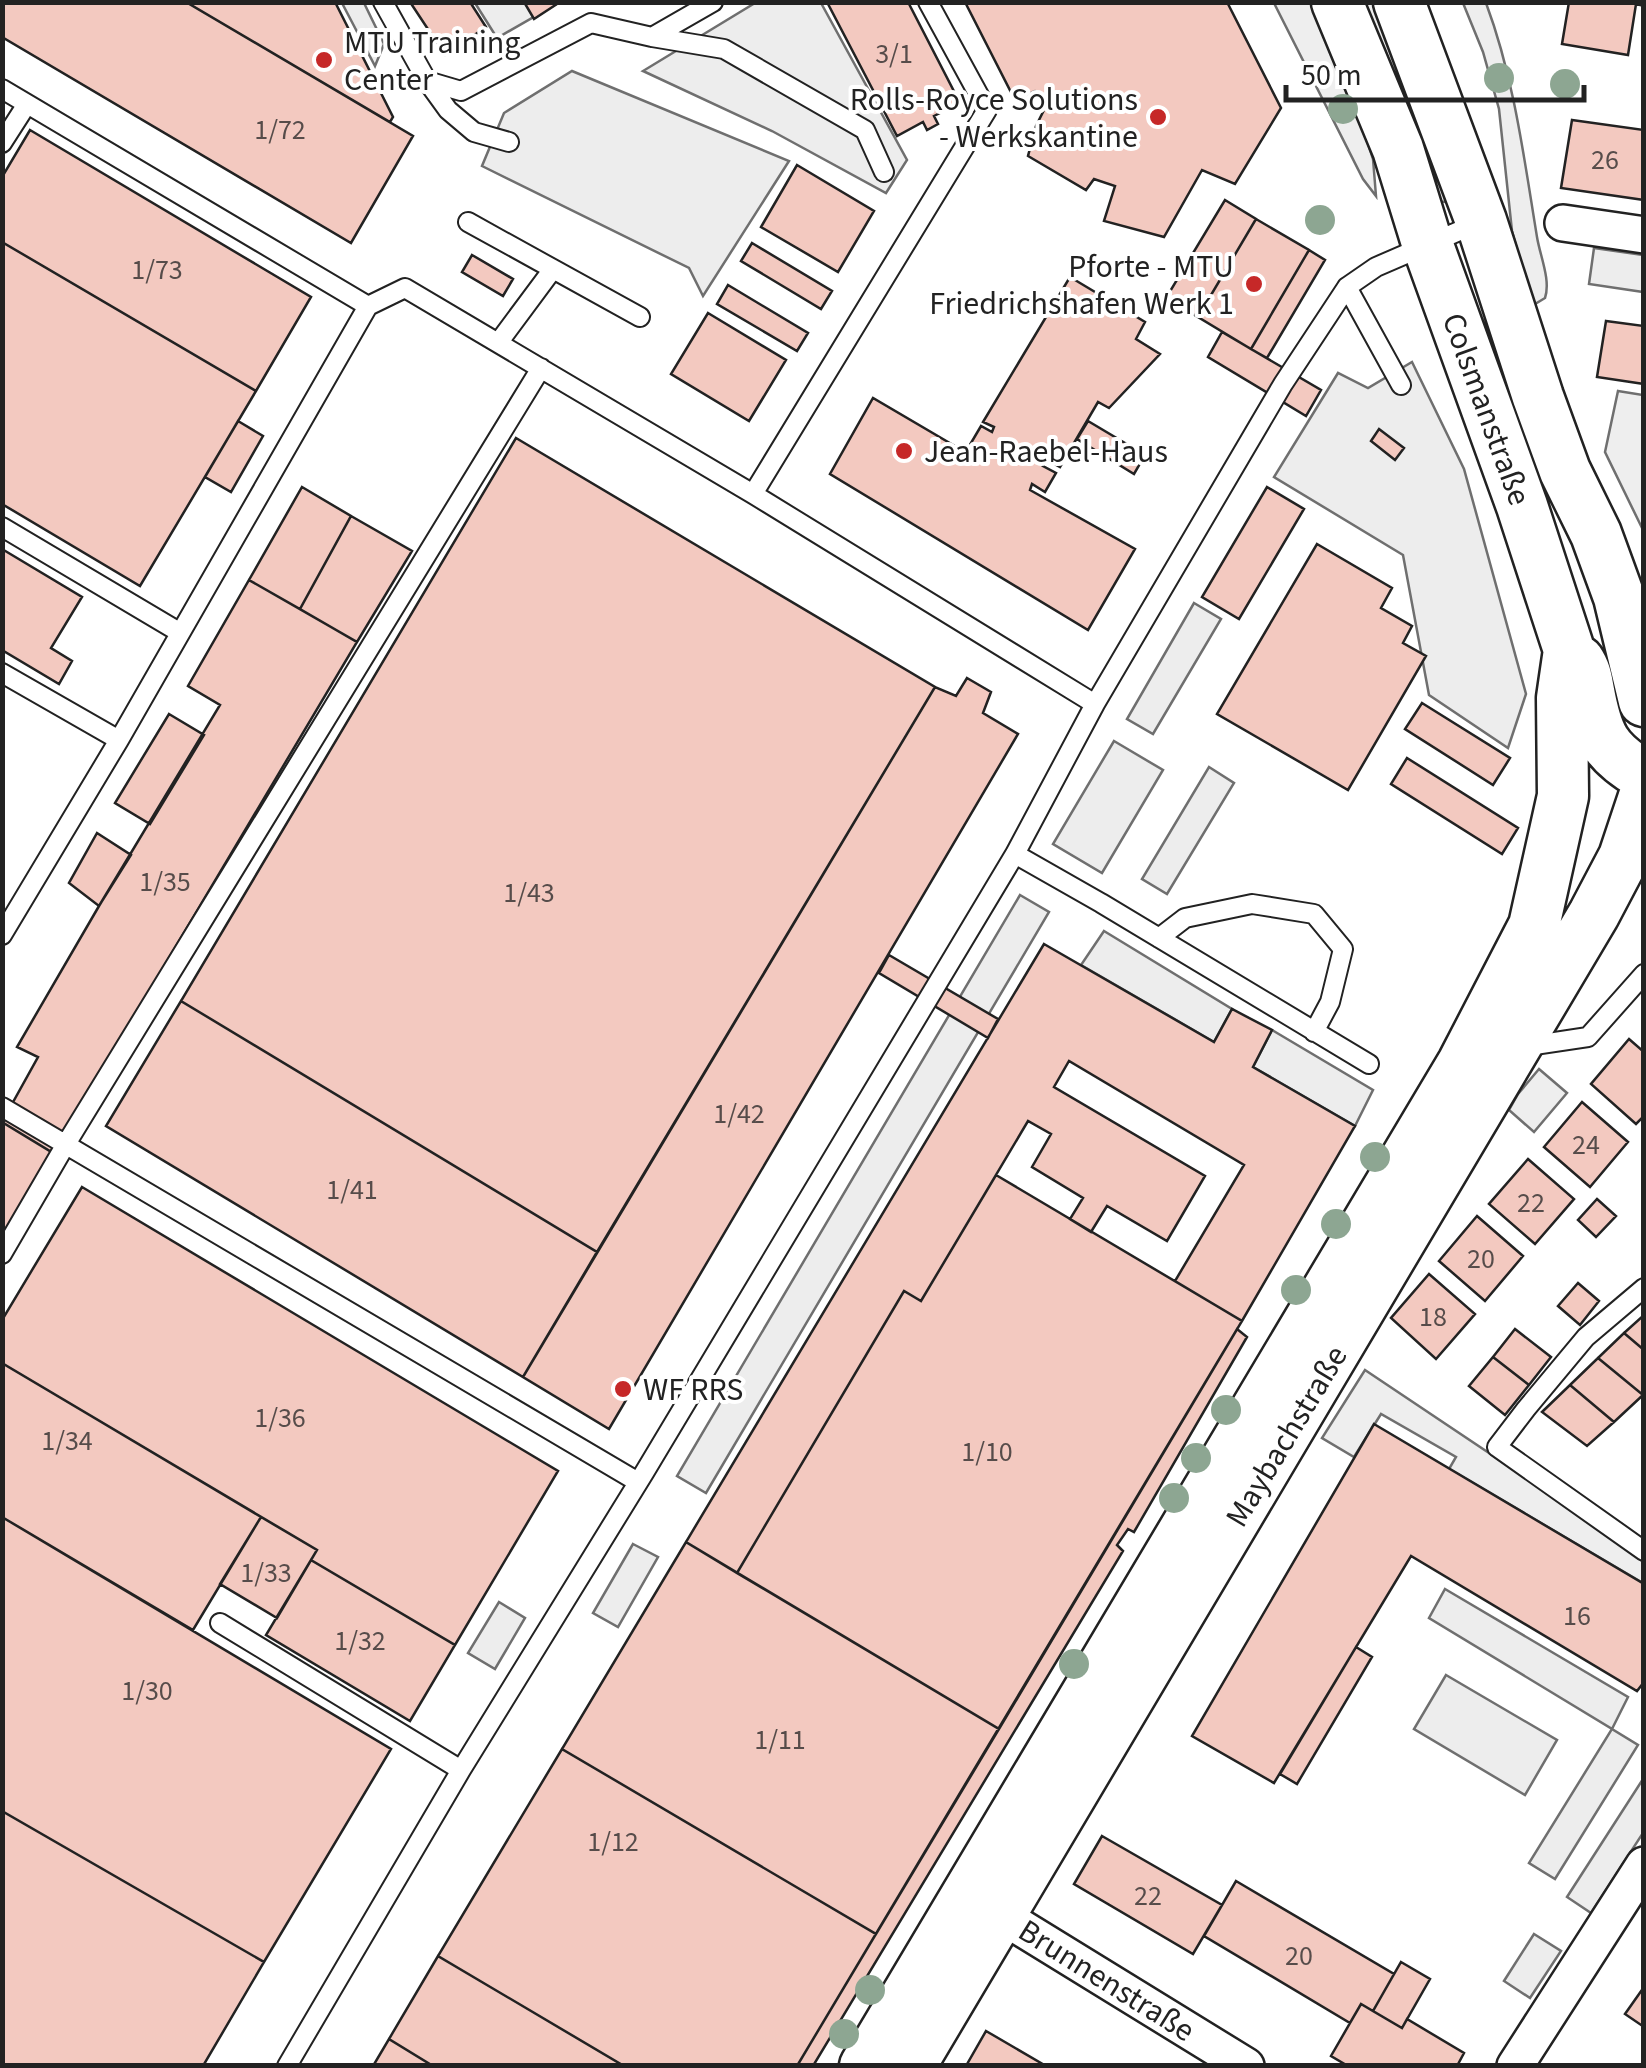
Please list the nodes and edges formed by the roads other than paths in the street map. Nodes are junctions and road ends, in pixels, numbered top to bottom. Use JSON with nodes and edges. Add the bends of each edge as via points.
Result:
{"nodes":[{"id":1,"x":383,"y":2,"type":"edge"},
{"id":2,"x":713,"y":2,"type":"edge"},
{"id":3,"x":928,"y":2,"type":"edge"},
{"id":4,"x":1337,"y":2,"type":"edge"},
{"id":5,"x":1399,"y":2,"type":"edge"},
{"id":6,"x":652,"y":37,"type":"junction"},
{"id":7,"x":427,"y":81,"type":"junction"},
{"id":8,"x":2,"y":89,"type":"edge"},
{"id":9,"x":27,"y":104,"type":"junction"},
{"id":10,"x":509,"y":142,"type":"dead end"},
{"id":11,"x":2,"y":144,"type":"edge"},
{"id":12,"x":884,"y":172,"type":"dead end"},
{"id":13,"x":468,"y":222,"type":"dead end"},
{"id":14,"x":1481,"y":222,"type":"junction"},
{"id":15,"x":1562,"y":223,"type":"dead end"},
{"id":16,"x":1644,"y":234,"type":"edge"},
{"id":17,"x":1427,"y":243,"type":"junction"},
{"id":18,"x":552,"y":269,"type":"junction"},
{"id":19,"x":1347,"y":288,"type":"junction"},
{"id":20,"x":368,"y":306,"type":"junction"},
{"id":21,"x":640,"y":317,"type":"dead end"},
{"id":22,"x":498,"y":344,"type":"junction"},
{"id":23,"x":541,"y":368,"type":"junction"},
{"id":24,"x":1401,"y":386,"type":"dead end"},
{"id":25,"x":753,"y":494,"type":"junction"},
{"id":26,"x":2,"y":527,"type":"edge"},
{"id":27,"x":180,"y":632,"type":"junction"},
{"id":28,"x":1570,"y":650,"type":"junction"},
{"id":29,"x":2,"y":673,"type":"edge"},
{"id":30,"x":1644,"y":701,"type":"edge"},
{"id":31,"x":1094,"y":704,"type":"junction"},
{"id":32,"x":119,"y":740,"type":"junction"},
{"id":33,"x":1644,"y":774,"type":"edge"},
{"id":34,"x":1644,"y":798,"type":"edge"},
{"id":35,"x":1558,"y":826,"type":"joint"},
{"id":36,"x":1015,"y":854,"type":"junction"},
{"id":37,"x":2,"y":935,"type":"edge"},
{"id":38,"x":1159,"y":938,"type":"junction"},
{"id":39,"x":1644,"y":974,"type":"edge"},
{"id":40,"x":1314,"y":1032,"type":"junction"},
{"id":41,"x":1516,"y":1048,"type":"junction"},
{"id":42,"x":1370,"y":1064,"type":"dead end"},
{"id":43,"x":2,"y":1107,"type":"edge"},
{"id":44,"x":66,"y":1144,"type":"junction"},
{"id":45,"x":2,"y":1254,"type":"edge"},
{"id":46,"x":1644,"y":1288,"type":"edge"},
{"id":47,"x":1284,"y":1400,"type":"junction"},
{"id":48,"x":638,"y":1482,"type":"junction"},
{"id":49,"x":1644,"y":1551,"type":"edge"},
{"id":50,"x":220,"y":1623,"type":"dead end"},
{"id":51,"x":461,"y":1770,"type":"junction"},
{"id":52,"x":1644,"y":1866,"type":"edge"},
{"id":53,"x":984,"y":1904,"type":"junction"},
{"id":54,"x":287,"y":2066,"type":"edge"},
{"id":55,"x":866,"y":2066,"type":"edge"},
{"id":56,"x":910,"y":2066,"type":"edge"},
{"id":57,"x":1246,"y":2066,"type":"edge"},
{"id":58,"x":1516,"y":2066,"type":"edge"}],
"edges":[{"from":1,"to":7,"type":"lane"},
{"from":2,"to":6,"type":"lane"},
{"from":3,"to":25,"type":"lane","via":[[986,110]]},
{"from":4,"to":17,"type":"main road","name":"Colsmanstraße","via":[[1398,149]]},
{"from":5,"to":14,"type":"main road"},
{"from":6,"to":7,"type":"lane","via":[[591,23],[461,91]]},
{"from":6,"to":12,"type":"lane","via":[[724,50],[864,130]]},
{"from":7,"to":10,"type":"lane","via":[[474,132]]},
{"from":8,"to":9,"type":"lane"},
{"from":9,"to":11,"type":"lane"},
{"from":9,"to":20,"type":"lane"},
{"from":13,"to":18,"type":"lane"},
{"from":14,"to":17,"type":"lane"},
{"from":14,"to":30,"type":"main road","via":[[1558,452],[1619,598]]},
{"from":15,"to":16,"type":"street"},
{"from":17,"to":19,"type":"lane"},
{"from":17,"to":28,"type":"main road","name":"Colsmanstraße"},
{"from":18,"to":21,"type":"lane"},
{"from":18,"to":22,"type":"lane"},
{"from":19,"to":24,"type":"lane"},
{"from":19,"to":31,"type":"lane","via":[[1232,467]]},
{"from":20,"to":22,"type":"lane","via":[[405,288]]},
{"from":20,"to":27,"type":"lane"},
{"from":22,"to":23,"type":"lane"},
{"from":23,"to":25,"type":"lane"},
{"from":23,"to":44,"type":"lane"},
{"from":25,"to":31,"type":"lane"},
{"from":26,"to":27,"type":"lane"},
{"from":27,"to":32,"type":"lane"},
{"from":28,"to":33,"type":"main road","via":[[1584,668],[1606,747]]},
{"from":28,"to":35,"type":"main road","name":"Colsmanstraße"},
{"from":29,"to":32,"type":"lane"},
{"from":31,"to":36,"type":"lane"},
{"from":32,"to":37,"type":"lane"},
{"from":34,"to":41,"type":"main road","name":"Maybachstraße","via":[[1624,856]]},
{"from":35,"to":47,"type":"main road","name":"Maybachstraße","via":[[1534,926]]},
{"from":36,"to":38,"type":"lane"},
{"from":36,"to":48,"type":"lane"},
{"from":38,"to":40,"type":"lane"},
{"from":38,"to":40,"type":"lane","via":[[1185,918],[1252,904],[1314,914],[1344,948]]},
{"from":39,"to":41,"type":"lane","via":[[1588,1037]]},
{"from":40,"to":42,"type":"lane"},
{"from":41,"to":47,"type":"main road","name":"Maybachstraße"},
{"from":43,"to":44,"type":"lane"},
{"from":44,"to":45,"type":"lane"},
{"from":44,"to":48,"type":"lane"},
{"from":46,"to":49,"type":"lane","via":[[1586,1337],[1498,1447]]},
{"from":47,"to":53,"type":"main road","name":"Maybachstraße"},
{"from":48,"to":51,"type":"lane"},
{"from":50,"to":51,"type":"lane"},
{"from":51,"to":54,"type":"lane"},
{"from":52,"to":58,"type":"street"},
{"from":53,"to":55,"type":"main road","name":"Maybachstraße"},
{"from":53,"to":56,"type":"main road","name":"Maybachstraße"},
{"from":53,"to":57,"type":"street","name":"Brunnenstraße"}]}
